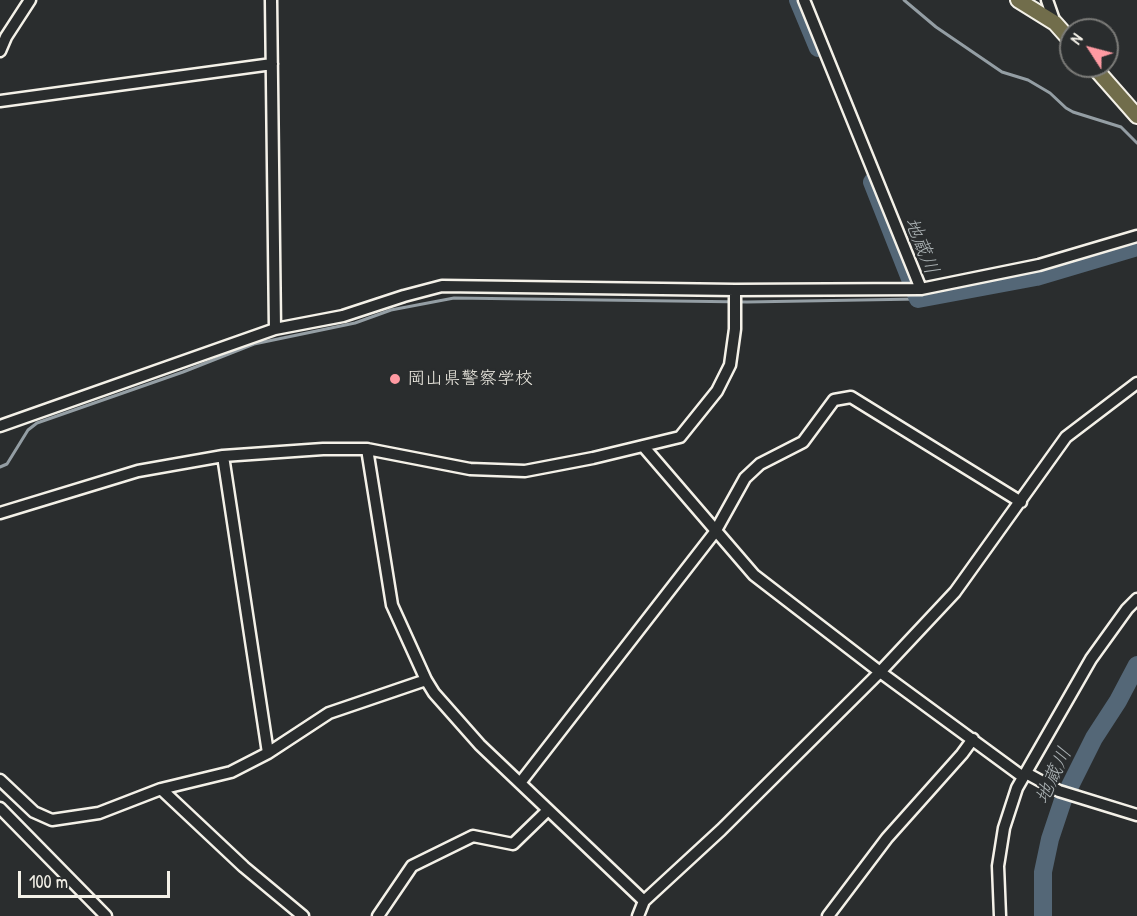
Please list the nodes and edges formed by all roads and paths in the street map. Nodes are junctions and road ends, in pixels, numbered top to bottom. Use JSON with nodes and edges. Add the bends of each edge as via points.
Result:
{"nodes":[{"id":1,"x":30,"y":0,"type":"edge"},
{"id":2,"x":271,"y":0,"type":"edge"},
{"id":3,"x":804,"y":0,"type":"edge"},
{"id":4,"x":1018,"y":0,"type":"edge"},
{"id":5,"x":1047,"y":0,"type":"edge"},
{"id":6,"x":1055,"y":23,"type":"junction"},
{"id":7,"x":1059,"y":28,"type":"edge"},
{"id":8,"x":0,"y":51,"type":"edge"},
{"id":9,"x":272,"y":64,"type":"junction"},
{"id":10,"x":1104,"y":78,"type":"edge"},
{"id":11,"x":0,"y":101,"type":"edge"},
{"id":12,"x":1137,"y":116,"type":"edge"},
{"id":13,"x":1137,"y":236,"type":"edge"},
{"id":14,"x":921,"y":289,"type":"junction"},
{"id":15,"x":735,"y":290,"type":"junction"},
{"id":16,"x":276,"y":328,"type":"junction"},
{"id":17,"x":1135,"y":388,"type":"edge"},
{"id":18,"x":0,"y":426,"type":"edge"},
{"id":19,"x":644,"y":446,"type":"junction"},
{"id":20,"x":367,"y":449,"type":"junction"},
{"id":21,"x":223,"y":456,"type":"junction"},
{"id":22,"x":1021,"y":502,"type":"junction"},
{"id":23,"x":0,"y":513,"type":"edge"},
{"id":24,"x":715,"y":532,"type":"junction"},
{"id":25,"x":1137,"y":599,"type":"edge"},
{"id":26,"x":880,"y":672,"type":"junction"},
{"id":27,"x":426,"y":680,"type":"junction"},
{"id":28,"x":973,"y":740,"type":"junction"},
{"id":29,"x":268,"y":753,"type":"junction"},
{"id":30,"x":1024,"y":775,"type":"junction"},
{"id":31,"x":0,"y":780,"type":"edge"},
{"id":32,"x":520,"y":783,"type":"junction"},
{"id":33,"x":161,"y":789,"type":"junction"},
{"id":34,"x":0,"y":808,"type":"edge"},
{"id":35,"x":548,"y":811,"type":"junction"},
{"id":36,"x":1137,"y":815,"type":"edge"},
{"id":37,"x":644,"y":902,"type":"junction"},
{"id":38,"x":105,"y":916,"type":"edge"},
{"id":39,"x":303,"y":916,"type":"edge"},
{"id":40,"x":378,"y":916,"type":"edge"},
{"id":41,"x":638,"y":916,"type":"edge"},
{"id":42,"x":828,"y":916,"type":"edge"},
{"id":43,"x":1000,"y":916,"type":"edge"}],
"edges":[{"from":1,"to":8,"type":"street"},
{"from":2,"to":9,"type":"street"},
{"from":3,"to":14,"type":"street"},
{"from":4,"to":6,"type":"main road"},
{"from":5,"to":6,"type":"street"},
{"from":6,"to":7,"type":"main road"},
{"from":9,"to":11,"type":"street"},
{"from":9,"to":16,"type":"street"},
{"from":10,"to":12,"type":"main road"},
{"from":13,"to":14,"type":"street","via":[[1040,265]]},
{"from":14,"to":15,"type":"street"},
{"from":15,"to":16,"type":"street","via":[[442,286],[343,316]]},
{"from":15,"to":19,"type":"street","via":[[730,365],[717,391],[680,437]]},
{"from":16,"to":18,"type":"street"},
{"from":17,"to":22,"type":"street","via":[[1066,437]]},
{"from":19,"to":20,"type":"street","via":[[525,471],[470,469]]},
{"from":19,"to":24,"type":"street"},
{"from":20,"to":21,"type":"street","via":[[323,448]]},
{"from":20,"to":27,"type":"street","via":[[392,605]]},
{"from":21,"to":23,"type":"street","via":[[138,471]]},
{"from":21,"to":29,"type":"street"},
{"from":22,"to":24,"type":"street","via":[[851,397],[834,400],[803,442],[760,464],[745,478]]},
{"from":22,"to":26,"type":"street","via":[[955,592]]},
{"from":24,"to":26,"type":"street","via":[[754,575]]},
{"from":24,"to":32,"type":"street"},
{"from":25,"to":30,"type":"street","via":[[1091,659]]},
{"from":26,"to":28,"type":"street"},
{"from":26,"to":37,"type":"street"},
{"from":27,"to":29,"type":"street","via":[[329,713]]},
{"from":27,"to":32,"type":"street","via":[[480,745]]},
{"from":28,"to":30,"type":"street"},
{"from":28,"to":42,"type":"street","via":[[887,838]]},
{"from":29,"to":33,"type":"street","via":[[231,772]]},
{"from":30,"to":36,"type":"street","via":[[1059,791]]},
{"from":30,"to":43,"type":"street","via":[[1004,828],[998,866]]},
{"from":31,"to":33,"type":"street","via":[[34,812],[52,820],[99,813]]},
{"from":32,"to":35,"type":"street"},
{"from":33,"to":39,"type":"street","via":[[243,867]]},
{"from":34,"to":38,"type":"street"},
{"from":35,"to":37,"type":"street"},
{"from":35,"to":40,"type":"street","via":[[513,844],[473,836],[412,866]]},
{"from":37,"to":41,"type":"street"}]}
